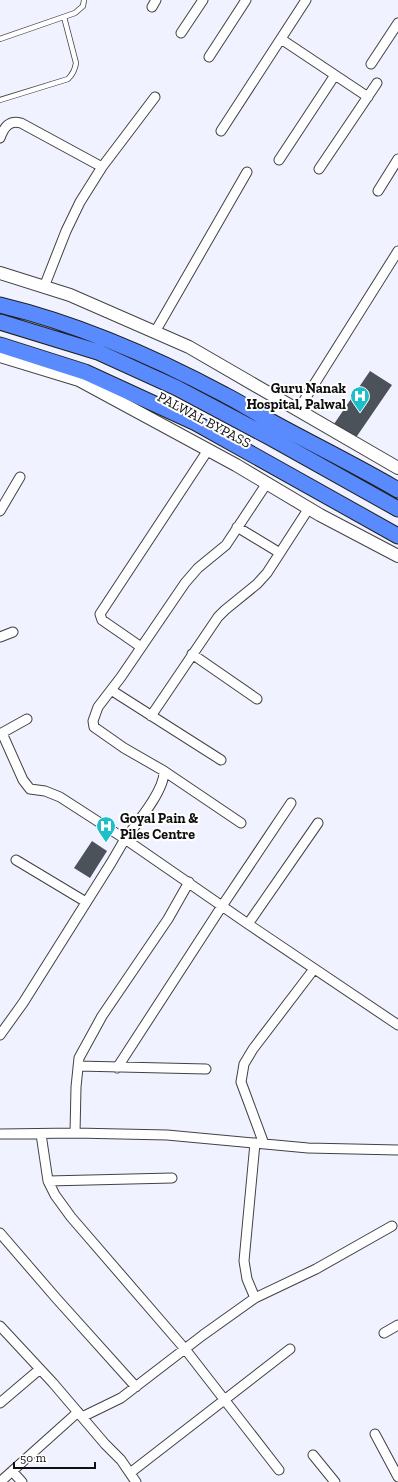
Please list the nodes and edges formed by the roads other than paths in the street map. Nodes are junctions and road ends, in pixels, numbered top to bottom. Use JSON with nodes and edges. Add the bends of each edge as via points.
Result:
{"nodes":[{"id":1,"x":84,"y":0,"type":"edge"},
{"id":2,"x":203,"y":0,"type":"edge"},
{"id":3,"x":246,"y":0,"type":"edge"},
{"id":4,"x":306,"y":0,"type":"edge"},
{"id":5,"x":64,"y":17,"type":"junction"},
{"id":6,"x":398,"y":23,"type":"edge"},
{"id":7,"x":181,"y":33,"type":"dead end"},
{"id":8,"x":0,"y":39,"type":"edge"},
{"id":9,"x":281,"y":39,"type":"junction"},
{"id":10,"x":209,"y":57,"type":"dead end"},
{"id":11,"x":371,"y":64,"type":"dead end"},
{"id":12,"x":335,"y":75,"type":"junction"},
{"id":13,"x":377,"y":83,"type":"dead end"},
{"id":14,"x":155,"y":97,"type":"dead end"},
{"id":15,"x":368,"y":97,"type":"junction"},
{"id":16,"x":0,"y":100,"type":"edge"},
{"id":17,"x":221,"y":131,"type":"dead end"},
{"id":18,"x":0,"y":138,"type":"edge"},
{"id":19,"x":398,"y":159,"type":"edge"},
{"id":20,"x":279,"y":160,"type":"dead end"},
{"id":21,"x":102,"y":167,"type":"junction"},
{"id":22,"x":319,"y":169,"type":"dead end"},
{"id":23,"x":247,"y":172,"type":"dead end"},
{"id":24,"x":378,"y":191,"type":"dead end"},
{"id":25,"x":398,"y":251,"type":"edge"},
{"id":26,"x":0,"y":273,"type":"edge"},
{"id":27,"x":44,"y":287,"type":"junction"},
{"id":28,"x":0,"y":305,"type":"edge"},
{"id":29,"x":0,"y":322,"type":"edge"},
{"id":30,"x":155,"y":332,"type":"junction"},
{"id":31,"x":0,"y":337,"type":"edge"},
{"id":32,"x":0,"y":345,"type":"edge"},
{"id":33,"x":0,"y":356,"type":"edge"},
{"id":34,"x":298,"y":410,"type":"junction"},
{"id":35,"x":208,"y":450,"type":"junction"},
{"id":36,"x":398,"y":468,"type":"edge"},
{"id":37,"x":20,"y":478,"type":"dead end"},
{"id":38,"x":267,"y":483,"type":"junction"},
{"id":39,"x":398,"y":490,"type":"edge"},
{"id":40,"x":309,"y":508,"type":"junction"},
{"id":41,"x":398,"y":509,"type":"edge"},
{"id":42,"x":0,"y":511,"type":"edge"},
{"id":43,"x":237,"y":527,"type":"junction"},
{"id":44,"x":398,"y":527,"type":"edge"},
{"id":45,"x":398,"y":536,"type":"edge"},
{"id":46,"x":280,"y":553,"type":"junction"},
{"id":47,"x":398,"y":556,"type":"edge"},
{"id":48,"x":14,"y":632,"type":"dead end"},
{"id":49,"x":0,"y":637,"type":"edge"},
{"id":50,"x":141,"y":647,"type":"junction"},
{"id":51,"x":192,"y":654,"type":"junction"},
{"id":52,"x":111,"y":690,"type":"junction"},
{"id":53,"x":256,"y":699,"type":"dead end"},
{"id":54,"x":151,"y":716,"type":"junction"},
{"id":55,"x":27,"y":719,"type":"dead end"},
{"id":56,"x":1,"y":733,"type":"edge"},
{"id":57,"x":221,"y":760,"type":"dead end"},
{"id":58,"x":164,"y":771,"type":"junction"},
{"id":59,"x":291,"y":803,"type":"dead end"},
{"id":60,"x":241,"y":822,"type":"dead end"},
{"id":61,"x":318,"y":822,"type":"dead end"},
{"id":62,"x":125,"y":839,"type":"junction"},
{"id":63,"x":16,"y":860,"type":"dead end"},
{"id":64,"x":188,"y":882,"type":"junction"},
{"id":65,"x":86,"y":902,"type":"junction"},
{"id":66,"x":222,"y":906,"type":"junction"},
{"id":67,"x":248,"y":924,"type":"junction"},
{"id":68,"x":314,"y":969,"type":"junction"},
{"id":69,"x":398,"y":1024,"type":"edge"},
{"id":70,"x":0,"y":1035,"type":"edge"},
{"id":71,"x":78,"y":1066,"type":"junction"},
{"id":72,"x":117,"y":1068,"type":"junction"},
{"id":73,"x":206,"y":1069,"type":"dead end"},
{"id":74,"x":75,"y":1133,"type":"junction"},
{"id":75,"x":0,"y":1134,"type":"edge"},
{"id":76,"x":40,"y":1134,"type":"junction"},
{"id":77,"x":259,"y":1144,"type":"junction"},
{"id":78,"x":398,"y":1150,"type":"edge"},
{"id":79,"x":172,"y":1178,"type":"dead end"},
{"id":80,"x":48,"y":1181,"type":"junction"},
{"id":81,"x":392,"y":1226,"type":"dead end"},
{"id":82,"x":0,"y":1233,"type":"edge"},
{"id":83,"x":255,"y":1298,"type":"junction"},
{"id":84,"x":398,"y":1325,"type":"edge"},
{"id":85,"x":1,"y":1328,"type":"edge"},
{"id":86,"x":384,"y":1333,"type":"dead end"},
{"id":87,"x":185,"y":1349,"type":"junction"},
{"id":88,"x":290,"y":1349,"type":"dead end"},
{"id":89,"x":40,"y":1369,"type":"junction"},
{"id":90,"x":136,"y":1387,"type":"junction"},
{"id":91,"x":224,"y":1400,"type":"junction"},
{"id":92,"x":0,"y":1403,"type":"edge"},
{"id":93,"x":80,"y":1414,"type":"junction"},
{"id":94,"x":375,"y":1434,"type":"dead end"},
{"id":95,"x":313,"y":1455,"type":"dead end"},
{"id":96,"x":279,"y":1470,"type":"dead end"},
{"id":97,"x":12,"y":1471,"type":"junction"},
{"id":98,"x":130,"y":1473,"type":"junction"},
{"id":99,"x":398,"y":1477,"type":"edge"},
{"id":100,"x":0,"y":1482,"type":"edge"},
{"id":101,"x":22,"y":1482,"type":"edge"},
{"id":102,"x":136,"y":1482,"type":"edge"},
{"id":103,"x":335,"y":1482,"type":"edge"}],
"edges":[{"from":1,"to":5,"type":"lane","via":[[80,10]]},
{"from":2,"to":7,"type":"street"},
{"from":3,"to":10,"type":"street"},
{"from":4,"to":9,"type":"street"},
{"from":5,"to":8,"type":"lane"},
{"from":5,"to":16,"type":"lane","via":[[76,63],[73,74],[68,79]]},
{"from":6,"to":11,"type":"street"},
{"from":9,"to":12,"type":"street"},
{"from":9,"to":17,"type":"street"},
{"from":12,"to":15,"type":"street"},
{"from":12,"to":20,"type":"street"},
{"from":13,"to":15,"type":"street"},
{"from":14,"to":21,"type":"street"},
{"from":15,"to":22,"type":"street"},
{"from":18,"to":21,"type":"street","via":[[3,130],[15,121]]},
{"from":19,"to":24,"type":"street"},
{"from":21,"to":27,"type":"street","via":[[80,202]]},
{"from":23,"to":30,"type":"street"},
{"from":25,"to":34,"type":"street"},
{"from":26,"to":27,"type":"street"},
{"from":27,"to":30,"type":"street","via":[[70,295]]},
{"from":28,"to":39,"type":"highway","via":[[70,325],[183,374]]},
{"from":29,"to":41,"type":"highway","name":"PALWAL BYPASS","via":[[98,352],[177,388]]},
{"from":30,"to":34,"type":"street","via":[[189,347]]},
{"from":31,"to":44,"type":"highway","name":"PALWAL BYPASS","via":[[25,343],[107,372],[196,414]]},
{"from":32,"to":45,"type":"highway","via":[[86,372],[196,423]]},
{"from":33,"to":35,"type":"street","via":[[79,380]]},
{"from":34,"to":36,"type":"street"},
{"from":35,"to":38,"type":"street"},
{"from":35,"to":50,"type":"street","via":[[100,614],[102,620]]},
{"from":37,"to":42,"type":"street"},
{"from":38,"to":40,"type":"street"},
{"from":38,"to":43,"type":"street"},
{"from":40,"to":46,"type":"street"},
{"from":40,"to":47,"type":"street"},
{"from":43,"to":46,"type":"street"},
{"from":43,"to":50,"type":"street","via":[[226,545],[198,568],[185,583]]},
{"from":46,"to":51,"type":"street","via":[[257,584],[218,617]]},
{"from":48,"to":49,"type":"street"},
{"from":50,"to":52,"type":"street"},
{"from":51,"to":53,"type":"street"},
{"from":51,"to":54,"type":"street"},
{"from":52,"to":54,"type":"street"},
{"from":52,"to":58,"type":"street","via":[[98,707],[93,721],[94,727]]},
{"from":54,"to":57,"type":"street"},
{"from":55,"to":56,"type":"street"},
{"from":56,"to":62,"type":"street","via":[[23,780],[30,789],[60,797]]},
{"from":58,"to":60,"type":"street"},
{"from":58,"to":62,"type":"street","via":[[164,780],[159,789]]},
{"from":59,"to":66,"type":"street"},
{"from":61,"to":67,"type":"street"},
{"from":62,"to":64,"type":"street"},
{"from":62,"to":65,"type":"street"},
{"from":63,"to":65,"type":"street"},
{"from":64,"to":66,"type":"street"},
{"from":64,"to":71,"type":"street","via":[[164,925],[102,1016],[79,1058]]},
{"from":65,"to":70,"type":"street"},
{"from":66,"to":67,"type":"street"},
{"from":66,"to":72,"type":"street"},
{"from":67,"to":68,"type":"street"},
{"from":68,"to":69,"type":"street"},
{"from":68,"to":77,"type":"street","via":[[244,1064],[241,1082]]},
{"from":71,"to":72,"type":"street"},
{"from":71,"to":74,"type":"street"},
{"from":72,"to":73,"type":"street"},
{"from":74,"to":76,"type":"street"},
{"from":74,"to":77,"type":"street","via":[[168,1135]]},
{"from":75,"to":76,"type":"street"},
{"from":76,"to":80,"type":"street"},
{"from":77,"to":78,"type":"street"},
{"from":77,"to":83,"type":"street","via":[[244,1261],[247,1279]]},
{"from":79,"to":80,"type":"street"},
{"from":80,"to":87,"type":"street","via":[[71,1217]]},
{"from":81,"to":83,"type":"street","via":[[316,1269]]},
{"from":82,"to":90,"type":"street"},
{"from":83,"to":87,"type":"street"},
{"from":84,"to":86,"type":"street"},
{"from":85,"to":89,"type":"street"},
{"from":87,"to":90,"type":"street"},
{"from":87,"to":91,"type":"street"},
{"from":88,"to":91,"type":"street"},
{"from":89,"to":92,"type":"street"},
{"from":89,"to":93,"type":"street"},
{"from":90,"to":93,"type":"street","via":[[121,1398]]},
{"from":91,"to":96,"type":"street"},
{"from":91,"to":98,"type":"street"},
{"from":93,"to":97,"type":"street"},
{"from":93,"to":98,"type":"street"},
{"from":94,"to":99,"type":"street"},
{"from":95,"to":103,"type":"street"},
{"from":97,"to":100,"type":"street"},
{"from":97,"to":101,"type":"street"},
{"from":98,"to":102,"type":"street"}]}
